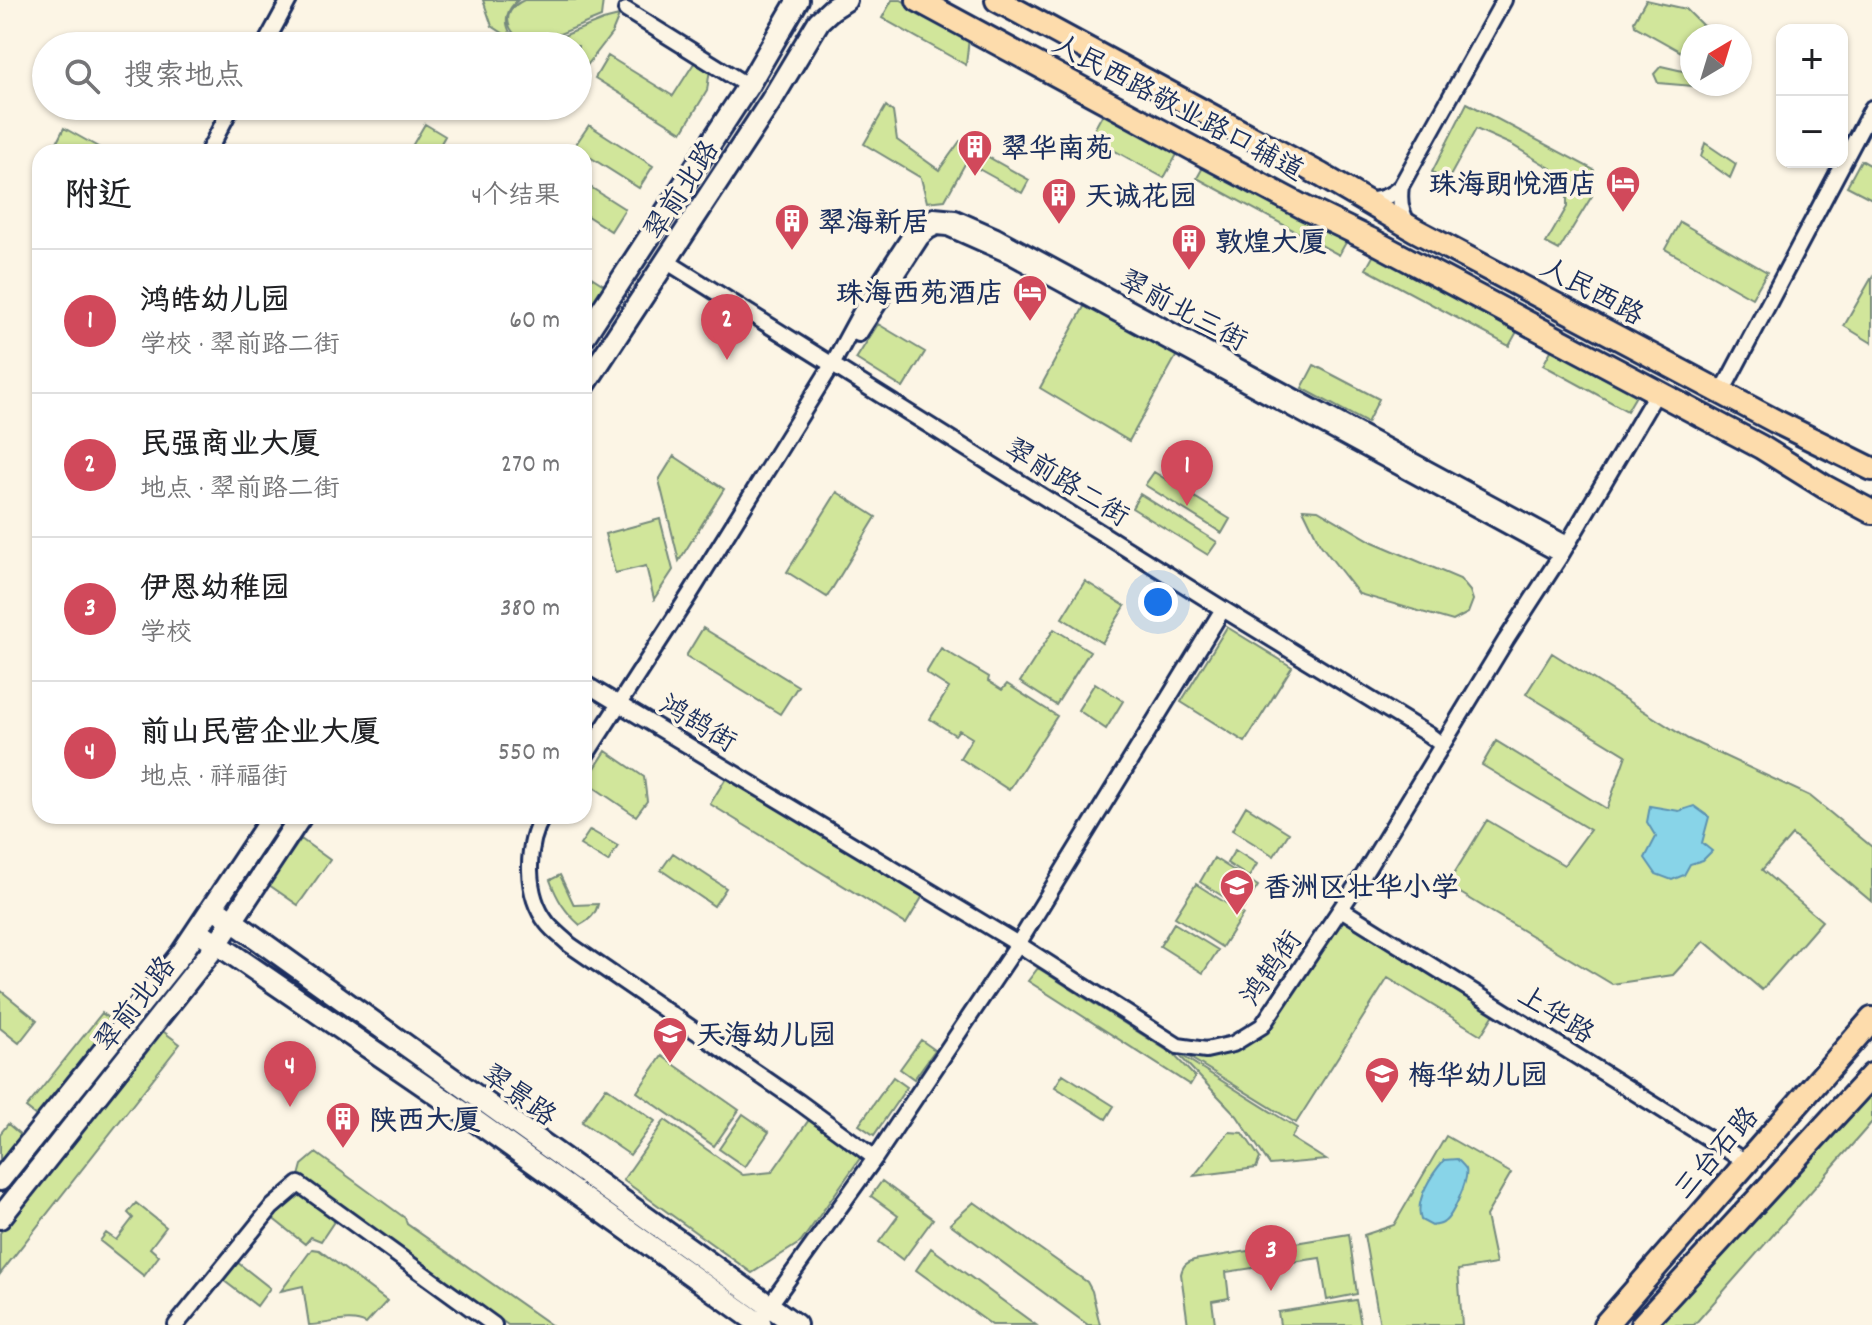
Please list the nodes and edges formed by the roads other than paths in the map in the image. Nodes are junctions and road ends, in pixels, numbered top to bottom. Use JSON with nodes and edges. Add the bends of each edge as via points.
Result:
{"nodes":[{"id":1,"x":289,"y":0,"type":"edge"},
{"id":2,"x":846,"y":0,"type":"edge"},
{"id":3,"x":918,"y":0,"type":"edge"},
{"id":4,"x":997,"y":0,"type":"edge"},
{"id":5,"x":1504,"y":0,"type":"edge"},
{"id":6,"x":797,"y":3,"type":"edge"},
{"id":7,"x":626,"y":10,"type":"dead end"},
{"id":8,"x":272,"y":32,"type":"edge"},
{"id":9,"x":748,"y":86,"type":"junction"},
{"id":10,"x":1872,"y":108,"type":"edge"},
{"id":11,"x":225,"y":120,"type":"edge"},
{"id":12,"x":212,"y":144,"type":"edge"},
{"id":13,"x":1401,"y":186,"type":"junction"},
{"id":14,"x":1363,"y":201,"type":"junction"},
{"id":15,"x":1384,"y":214,"type":"joint"},
{"id":16,"x":1415,"y":230,"type":"junction"},
{"id":17,"x":666,"y":261,"type":"junction"},
{"id":18,"x":592,"y":325,"type":"edge"},
{"id":19,"x":832,"y":365,"type":"junction"},
{"id":20,"x":592,"y":374,"type":"edge"},
{"id":21,"x":1657,"y":392,"type":"junction"},
{"id":22,"x":1722,"y":392,"type":"junction"},
{"id":23,"x":1817,"y":441,"type":"junction"},
{"id":24,"x":1872,"y":469,"type":"edge"},
{"id":25,"x":1800,"y":472,"type":"junction"},
{"id":26,"x":1872,"y":512,"type":"edge"},
{"id":27,"x":1564,"y":550,"type":"junction"},
{"id":28,"x":1223,"y":609,"type":"junction"},
{"id":29,"x":592,"y":688,"type":"edge"},
{"id":30,"x":619,"y":705,"type":"junction"},
{"id":31,"x":1442,"y":745,"type":"junction"},
{"id":32,"x":592,"y":746,"type":"edge"},
{"id":33,"x":268,"y":824,"type":"edge"},
{"id":34,"x":296,"y":824,"type":"edge"},
{"id":35,"x":540,"y":824,"type":"edge"},
{"id":36,"x":213,"y":907,"type":"junction"},
{"id":37,"x":1341,"y":909,"type":"junction"},
{"id":38,"x":232,"y":922,"type":"junction"},
{"id":39,"x":197,"y":930,"type":"junction"},
{"id":40,"x":217,"y":944,"type":"junction"},
{"id":41,"x":1018,"y":944,"type":"junction"},
{"id":42,"x":1872,"y":1019,"type":"edge"},
{"id":43,"x":1872,"y":1025,"type":"edge"},
{"id":44,"x":1854,"y":1039,"type":"junction"},
{"id":45,"x":1872,"y":1075,"type":"edge"},
{"id":46,"x":875,"y":1158,"type":"junction"},
{"id":47,"x":1746,"y":1162,"type":"junction"},
{"id":48,"x":0,"y":1180,"type":"edge"},
{"id":49,"x":0,"y":1218,"type":"edge"},
{"id":50,"x":762,"y":1320,"type":"edge"},
{"id":51,"x":176,"y":1325,"type":"edge"},
{"id":52,"x":494,"y":1325,"type":"edge"},
{"id":53,"x":796,"y":1325,"type":"edge"},
{"id":54,"x":1605,"y":1325,"type":"edge"},
{"id":55,"x":1642,"y":1325,"type":"edge"}],
"edges":[{"from":1,"to":8,"type":"street"},
{"from":2,"to":17,"type":"main road","name":"翠前北路","via":[[819,21]]},
{"from":3,"to":21,"type":"main road","name":"人民西路敬业路口辅道"},
{"from":4,"to":14,"type":"main road","name":"人民西路敬业路口辅道"},
{"from":5,"to":13,"type":"street"},
{"from":6,"to":9,"type":"main road","name":"翠前北路"},
{"from":7,"to":9,"type":"street"},
{"from":9,"to":18,"type":"main road","name":"翠前北路"},
{"from":10,"to":22,"type":"street"},
{"from":11,"to":12,"type":"street"},
{"from":13,"to":14,"type":"street","via":[[1377,200]]},
{"from":13,"to":16,"type":"street","via":[[1401,210]]},
{"from":14,"to":15,"type":"main road","name":"人民西路敬业路口辅道"},
{"from":15,"to":16,"type":"main road","name":"人民西路"},
{"from":16,"to":22,"type":"main road","name":"人民西路"},
{"from":17,"to":19,"type":"street","name":"翠前路二街"},
{"from":17,"to":20,"type":"main road","name":"翠前北路"},
{"from":19,"to":27,"type":"street","name":"翠前北三街","via":[[850,347],[921,238],[937,227],[948,228],[1009,255]]},
{"from":19,"to":28,"type":"street","name":"翠前路二街"},
{"from":19,"to":30,"type":"street","name":"翠前北三街"},
{"from":21,"to":25,"type":"main road"},
{"from":21,"to":27,"type":"street","name":"鸿鹄街"},
{"from":22,"to":23,"type":"main road","name":"人民西路"},
{"from":23,"to":24,"type":"main road","name":"人民西路"},
{"from":23,"to":25,"type":"main road"},
{"from":25,"to":26,"type":"main road"},
{"from":27,"to":31,"type":"street","name":"鸿鹄街"},
{"from":28,"to":31,"type":"street","name":"翠前路二街"},
{"from":28,"to":41,"type":"street"},
{"from":29,"to":30,"type":"street","name":"鸿鹄街"},
{"from":30,"to":32,"type":"street","name":"翠前北三街"},
{"from":30,"to":41,"type":"street","name":"鸿鹄街"},
{"from":31,"to":37,"type":"street","name":"鸿鹄街"},
{"from":33,"to":36,"type":"main road","name":"翠前北路"},
{"from":34,"to":38,"type":"main road","name":"翠前北路"},
{"from":35,"to":46,"type":"street","via":[[531,869],[535,899],[547,923],[570,945]]},
{"from":36,"to":38,"type":"main road","name":"翠景路"},
{"from":36,"to":39,"type":"main road","name":"翠前北路"},
{"from":37,"to":41,"type":"street","name":"鸿鹄街","via":[[1262,1026],[1233,1044],[1206,1050],[1178,1046]]},
{"from":37,"to":47,"type":"street","name":"上华路"},
{"from":38,"to":40,"type":"main road","name":"翠前北路"},
{"from":38,"to":50,"type":"main road","name":"翠景路"},
{"from":39,"to":40,"type":"main road","name":"翠景路"},
{"from":39,"to":48,"type":"main road","name":"翠前北路"},
{"from":40,"to":49,"type":"main road","name":"翠前北路"},
{"from":40,"to":50,"type":"main road","name":"翠景路"},
{"from":41,"to":46,"type":"street"},
{"from":42,"to":44,"type":"main road","name":"三台石路"},
{"from":43,"to":44,"type":"main road"},
{"from":44,"to":47,"type":"main road","name":"三台石路"},
{"from":45,"to":55,"type":"main road"},
{"from":46,"to":50,"type":"street"},
{"from":47,"to":54,"type":"main road","name":"三台石路"},
{"from":50,"to":53,"type":"main road","name":"翠景路"},
{"from":51,"to":52,"type":"street","via":[[271,1208],[299,1184]]}]}
